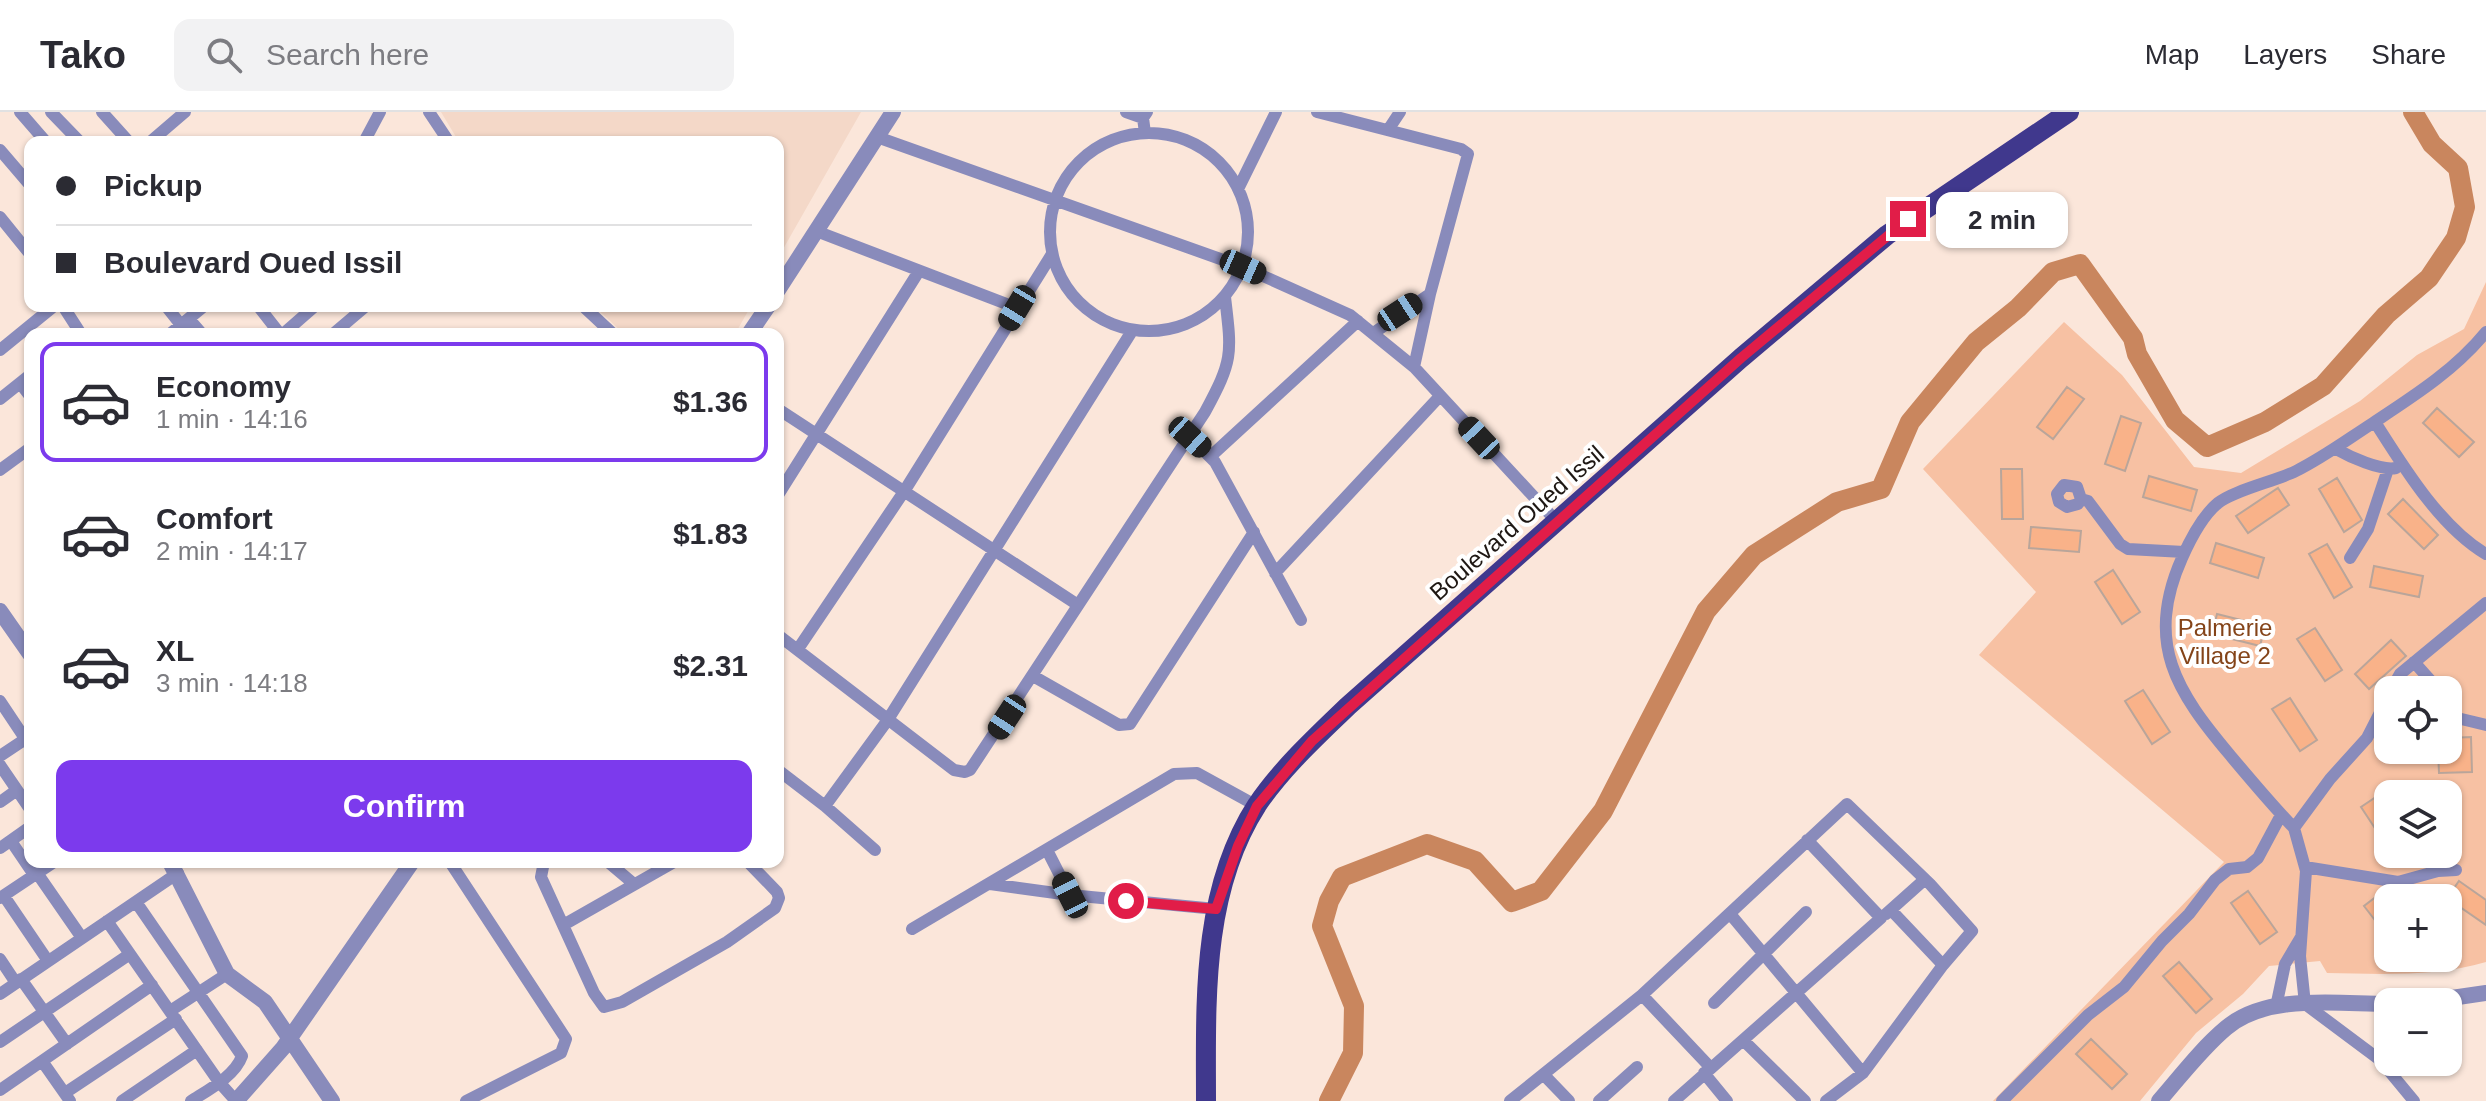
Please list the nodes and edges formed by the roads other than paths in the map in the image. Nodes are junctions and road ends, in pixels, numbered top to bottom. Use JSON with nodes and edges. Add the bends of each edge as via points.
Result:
{"nodes":[{"id":1,"x":20,"y":112,"type":"edge"},
{"id":2,"x":51,"y":112,"type":"edge"},
{"id":3,"x":102,"y":112,"type":"edge"},
{"id":4,"x":185,"y":112,"type":"edge"},
{"id":5,"x":380,"y":112,"type":"edge"},
{"id":6,"x":429,"y":112,"type":"edge"},
{"id":7,"x":893,"y":112,"type":"edge"},
{"id":8,"x":1126,"y":112,"type":"edge"},
{"id":9,"x":1276,"y":112,"type":"edge"},
{"id":10,"x":1317,"y":112,"type":"edge"},
{"id":11,"x":1400,"y":112,"type":"edge"},
{"id":12,"x":2069,"y":112,"type":"edge"},
{"id":13,"x":1145,"y":115,"type":"edge"},
{"id":14,"x":1388,"y":130,"type":"junction"},
{"id":15,"x":1145,"y":133,"type":"junction"},
{"id":16,"x":41,"y":136,"type":"edge"},
{"id":17,"x":74,"y":136,"type":"edge"},
{"id":18,"x":124,"y":136,"type":"edge"},
{"id":19,"x":157,"y":136,"type":"edge"},
{"id":20,"x":367,"y":136,"type":"edge"},
{"id":21,"x":445,"y":136,"type":"edge"},
{"id":22,"x":877,"y":137,"type":"junction"},
{"id":23,"x":0,"y":150,"type":"edge"},
{"id":24,"x":24,"y":178,"type":"edge"},
{"id":25,"x":1238,"y":189,"type":"junction"},
{"id":26,"x":1055,"y":200,"type":"junction"},
{"id":27,"x":0,"y":217,"type":"edge"},
{"id":28,"x":816,"y":231,"type":"junction"},
{"id":29,"x":24,"y":243,"type":"edge"},
{"id":30,"x":1052,"y":254,"type":"junction"},
{"id":31,"x":1243,"y":267,"type":"junction"},
{"id":32,"x":919,"y":271,"type":"junction"},
{"id":33,"x":784,"y":281,"type":"edge"},
{"id":34,"x":1430,"y":294,"type":"junction"},
{"id":35,"x":1225,"y":297,"type":"junction"},
{"id":36,"x":1017,"y":308,"type":"junction"},
{"id":37,"x":47,"y":312,"type":"edge"},
{"id":38,"x":173,"y":312,"type":"edge"},
{"id":39,"x":197,"y":312,"type":"edge"},
{"id":40,"x":263,"y":312,"type":"edge"},
{"id":41,"x":308,"y":312,"type":"edge"},
{"id":42,"x":359,"y":312,"type":"edge"},
{"id":43,"x":589,"y":312,"type":"edge"},
{"id":44,"x":1358,"y":321,"type":"junction"},
{"id":45,"x":185,"y":322,"type":"junction"},
{"id":46,"x":27,"y":328,"type":"edge"},
{"id":47,"x":178,"y":328,"type":"edge"},
{"id":48,"x":194,"y":328,"type":"edge"},
{"id":49,"x":277,"y":328,"type":"edge"},
{"id":50,"x":289,"y":328,"type":"edge"},
{"id":51,"x":340,"y":328,"type":"edge"},
{"id":52,"x":607,"y":328,"type":"edge"},
{"id":53,"x":24,"y":330,"type":"edge"},
{"id":54,"x":1132,"y":331,"type":"junction"},
{"id":55,"x":1375,"y":332,"type":"junction"},
{"id":56,"x":2486,"y":332,"type":"edge"},
{"id":57,"x":0,"y":350,"type":"edge"},
{"id":58,"x":1414,"y":367,"type":"junction"},
{"id":59,"x":24,"y":380,"type":"edge"},
{"id":60,"x":1440,"y":396,"type":"junction"},
{"id":61,"x":0,"y":399,"type":"edge"},
{"id":62,"x":784,"y":413,"type":"edge"},
{"id":63,"x":2375,"y":422,"type":"junction"},
{"id":64,"x":817,"y":435,"type":"junction"},
{"id":65,"x":1190,"y":437,"type":"junction"},
{"id":66,"x":2336,"y":449,"type":"junction"},
{"id":67,"x":24,"y":452,"type":"edge"},
{"id":68,"x":1211,"y":456,"type":"junction"},
{"id":69,"x":2404,"y":467,"type":"junction"},
{"id":70,"x":2388,"y":469,"type":"junction"},
{"id":71,"x":0,"y":470,"type":"edge"},
{"id":72,"x":784,"y":486,"type":"edge"},
{"id":73,"x":905,"y":490,"type":"junction"},
{"id":74,"x":2081,"y":499,"type":"dead end"},
{"id":75,"x":1558,"y":523,"type":"junction"},
{"id":76,"x":1254,"y":532,"type":"junction"},
{"id":77,"x":995,"y":548,"type":"junction"},
{"id":78,"x":2184,"y":552,"type":"junction"},
{"id":79,"x":2486,"y":554,"type":"edge"},
{"id":80,"x":2350,"y":558,"type":"dead end"},
{"id":81,"x":1275,"y":573,"type":"junction"},
{"id":82,"x":2486,"y":603,"type":"edge"},
{"id":83,"x":1078,"y":605,"type":"junction"},
{"id":84,"x":1,"y":616,"type":"edge"},
{"id":85,"x":1301,"y":620,"type":"dead end"},
{"id":86,"x":784,"y":639,"type":"edge"},
{"id":87,"x":24,"y":646,"type":"edge"},
{"id":88,"x":798,"y":649,"type":"junction"},
{"id":89,"x":2414,"y":662,"type":"junction"},
{"id":90,"x":1033,"y":676,"type":"junction"},
{"id":91,"x":2399,"y":676,"type":"edge"},
{"id":92,"x":2426,"y":676,"type":"edge"},
{"id":93,"x":0,"y":701,"type":"edge"},
{"id":94,"x":2462,"y":719,"type":"edge"},
{"id":95,"x":887,"y":721,"type":"junction"},
{"id":96,"x":2374,"y":724,"type":"edge"},
{"id":97,"x":2486,"y":725,"type":"edge"},
{"id":98,"x":24,"y":734,"type":"edge"},
{"id":99,"x":24,"y":744,"type":"edge"},
{"id":100,"x":0,"y":756,"type":"edge"},
{"id":101,"x":0,"y":765,"type":"edge"},
{"id":102,"x":784,"y":775,"type":"edge"},
{"id":103,"x":17,"y":790,"type":"junction"},
{"id":104,"x":24,"y":800,"type":"edge"},
{"id":105,"x":0,"y":802,"type":"edge"},
{"id":106,"x":825,"y":806,"type":"junction"},
{"id":107,"x":1257,"y":806,"type":"junction"},
{"id":108,"x":2281,"y":815,"type":"junction"},
{"id":109,"x":2294,"y":828,"type":"junction"},
{"id":110,"x":24,"y":832,"type":"edge"},
{"id":111,"x":1807,"y":840,"type":"junction"},
{"id":112,"x":6,"y":845,"type":"edge"},
{"id":113,"x":875,"y":850,"type":"dead end"},
{"id":114,"x":1047,"y":850,"type":"junction"},
{"id":115,"x":24,"y":862,"type":"edge"},
{"id":116,"x":2305,"y":867,"type":"junction"},
{"id":117,"x":30,"y":868,"type":"edge"},
{"id":118,"x":45,"y":868,"type":"edge"},
{"id":119,"x":173,"y":868,"type":"edge"},
{"id":120,"x":174,"y":868,"type":"edge"},
{"id":121,"x":408,"y":868,"type":"edge"},
{"id":122,"x":454,"y":868,"type":"edge"},
{"id":123,"x":543,"y":868,"type":"edge"},
{"id":124,"x":615,"y":868,"type":"edge"},
{"id":125,"x":663,"y":868,"type":"edge"},
{"id":126,"x":754,"y":868,"type":"edge"},
{"id":127,"x":2456,"y":870,"type":"dead end"},
{"id":128,"x":36,"y":874,"type":"junction"},
{"id":129,"x":1923,"y":881,"type":"junction"},
{"id":130,"x":634,"y":884,"type":"junction"},
{"id":131,"x":990,"y":884,"type":"junction"},
{"id":132,"x":1070,"y":895,"type":"junction"},
{"id":133,"x":2,"y":897,"type":"edge"},
{"id":134,"x":136,"y":902,"type":"junction"},
{"id":135,"x":1216,"y":909,"type":"junction"},
{"id":136,"x":1806,"y":912,"type":"dead end"},
{"id":137,"x":1886,"y":914,"type":"junction"},
{"id":138,"x":1731,"y":915,"type":"junction"},
{"id":139,"x":107,"y":921,"type":"junction"},
{"id":140,"x":565,"y":924,"type":"junction"},
{"id":141,"x":912,"y":929,"type":"dead end"},
{"id":142,"x":2301,"y":937,"type":"junction"},
{"id":143,"x":82,"y":938,"type":"junction"},
{"id":144,"x":130,"y":954,"type":"junction"},
{"id":145,"x":1765,"y":955,"type":"junction"},
{"id":146,"x":0,"y":959,"type":"edge"},
{"id":147,"x":48,"y":961,"type":"junction"},
{"id":148,"x":1943,"y":965,"type":"junction"},
{"id":149,"x":227,"y":974,"type":"junction"},
{"id":150,"x":18,"y":981,"type":"junction"},
{"id":151,"x":152,"y":985,"type":"junction"},
{"id":152,"x":200,"y":993,"type":"junction"},
{"id":153,"x":2486,"y":993,"type":"edge"},
{"id":154,"x":0,"y":994,"type":"edge"},
{"id":155,"x":1798,"y":994,"type":"junction"},
{"id":156,"x":1642,"y":995,"type":"junction"},
{"id":157,"x":2462,"y":996,"type":"edge"},
{"id":158,"x":1714,"y":1003,"type":"dead end"},
{"id":159,"x":2305,"y":1004,"type":"junction"},
{"id":160,"x":2374,"y":1004,"type":"edge"},
{"id":161,"x":2276,"y":1007,"type":"junction"},
{"id":162,"x":44,"y":1012,"type":"junction"},
{"id":163,"x":173,"y":1015,"type":"junction"},
{"id":164,"x":290,"y":1038,"type":"junction"},
{"id":165,"x":1744,"y":1041,"type":"junction"},
{"id":166,"x":0,"y":1042,"type":"edge"},
{"id":167,"x":67,"y":1044,"type":"junction"},
{"id":168,"x":197,"y":1050,"type":"junction"},
{"id":169,"x":42,"y":1061,"type":"junction"},
{"id":170,"x":1637,"y":1067,"type":"dead end"},
{"id":171,"x":1707,"y":1070,"type":"junction"},
{"id":172,"x":1863,"y":1073,"type":"junction"},
{"id":173,"x":1544,"y":1075,"type":"junction"},
{"id":174,"x":219,"y":1082,"type":"junction"},
{"id":175,"x":0,"y":1090,"type":"edge"},
{"id":176,"x":67,"y":1097,"type":"edge"},
{"id":177,"x":1515,"y":1100,"type":"edge"},
{"id":178,"x":122,"y":1101,"type":"edge"},
{"id":179,"x":191,"y":1101,"type":"edge"},
{"id":180,"x":236,"y":1101,"type":"edge"},
{"id":181,"x":332,"y":1101,"type":"edge"},
{"id":182,"x":466,"y":1101,"type":"edge"},
{"id":183,"x":1206,"y":1101,"type":"edge"},
{"id":184,"x":1569,"y":1101,"type":"edge"},
{"id":185,"x":1599,"y":1101,"type":"edge"},
{"id":186,"x":1674,"y":1101,"type":"edge"},
{"id":187,"x":1727,"y":1101,"type":"edge"},
{"id":188,"x":1805,"y":1101,"type":"edge"},
{"id":189,"x":1826,"y":1101,"type":"edge"},
{"id":190,"x":2002,"y":1101,"type":"edge"},
{"id":191,"x":2159,"y":1101,"type":"edge"},
{"id":192,"x":2414,"y":1101,"type":"edge"}],
"edges":[{"from":1,"to":16,"type":"street"},
{"from":2,"to":17,"type":"street"},
{"from":3,"to":18,"type":"street"},
{"from":4,"to":19,"type":"street"},
{"from":5,"to":20,"type":"street"},
{"from":6,"to":21,"type":"street"},
{"from":7,"to":22,"type":"street"},
{"from":8,"to":13,"type":"street"},
{"from":9,"to":25,"type":"street"},
{"from":10,"to":14,"type":"street"},
{"from":11,"to":14,"type":"street"},
{"from":12,"to":75,"type":"main road","name":"Boulevard Oued Issil","via":[[1887,235]]},
{"from":13,"to":15,"type":"street"},
{"from":14,"to":34,"type":"street","via":[[1468,154]]},
{"from":15,"to":25,"type":"street","via":[[1200,147],[1222,165]]},
{"from":15,"to":26,"type":"street","via":[[1115,139],[1089,153],[1068,174]]},
{"from":22,"to":26,"type":"street"},
{"from":22,"to":28,"type":"street"},
{"from":23,"to":24,"type":"street"},
{"from":25,"to":31,"type":"street","via":[[1248,226]]},
{"from":26,"to":30,"type":"street"},
{"from":26,"to":31,"type":"street"},
{"from":27,"to":29,"type":"street"},
{"from":28,"to":32,"type":"street"},
{"from":28,"to":33,"type":"street"},
{"from":30,"to":36,"type":"street"},
{"from":30,"to":54,"type":"street","via":[[1063,282],[1081,305],[1104,322]]},
{"from":31,"to":35,"type":"street"},
{"from":31,"to":44,"type":"street"},
{"from":32,"to":36,"type":"street"},
{"from":32,"to":64,"type":"street"},
{"from":34,"to":55,"type":"street"},
{"from":34,"to":58,"type":"street"},
{"from":35,"to":54,"type":"street","via":[[1199,319],[1167,331]]},
{"from":35,"to":65,"type":"street","via":[[1231,353],[1227,371]]},
{"from":36,"to":73,"type":"street"},
{"from":37,"to":46,"type":"street"},
{"from":38,"to":45,"type":"street"},
{"from":39,"to":45,"type":"street"},
{"from":40,"to":49,"type":"street"},
{"from":41,"to":50,"type":"street"},
{"from":42,"to":51,"type":"street"},
{"from":43,"to":52,"type":"street"},
{"from":44,"to":55,"type":"street"},
{"from":44,"to":68,"type":"street"},
{"from":45,"to":47,"type":"street"},
{"from":45,"to":48,"type":"street"},
{"from":53,"to":57,"type":"street"},
{"from":54,"to":77,"type":"street"},
{"from":55,"to":58,"type":"street"},
{"from":56,"to":63,"type":"street","via":[[2432,384]]},
{"from":58,"to":60,"type":"street"},
{"from":59,"to":61,"type":"street"},
{"from":60,"to":75,"type":"street"},
{"from":60,"to":81,"type":"street"},
{"from":62,"to":64,"type":"street"},
{"from":63,"to":66,"type":"street"},
{"from":63,"to":69,"type":"street"},
{"from":64,"to":72,"type":"street"},
{"from":64,"to":73,"type":"street"},
{"from":65,"to":68,"type":"street"},
{"from":65,"to":83,"type":"street"},
{"from":66,"to":70,"type":"street"},
{"from":66,"to":78,"type":"street","via":[[2219,502]]},
{"from":67,"to":71,"type":"street"},
{"from":68,"to":76,"type":"street"},
{"from":69,"to":70,"type":"street"},
{"from":69,"to":79,"type":"street","via":[[2450,523]]},
{"from":70,"to":80,"type":"street","via":[[2368,529]]},
{"from":73,"to":77,"type":"street"},
{"from":73,"to":88,"type":"street"},
{"from":74,"to":78,"type":"street","via":[[2128,549]]},
{"from":75,"to":107,"type":"main road","name":"Boulevard Oued Issil","via":[[1348,706]]},
{"from":76,"to":81,"type":"street"},
{"from":76,"to":90,"type":"street","via":[[1130,724],[1119,725]]},
{"from":77,"to":83,"type":"street"},
{"from":77,"to":95,"type":"street"},
{"from":78,"to":108,"type":"street","via":[[2168,599],[2174,676],[2203,723]]},
{"from":81,"to":85,"type":"street"},
{"from":82,"to":89,"type":"street"},
{"from":83,"to":90,"type":"street"},
{"from":84,"to":87,"type":"street"},
{"from":86,"to":88,"type":"street"},
{"from":88,"to":95,"type":"street"},
{"from":89,"to":91,"type":"street"},
{"from":89,"to":92,"type":"street"},
{"from":90,"to":95,"type":"street","via":[[980,758],[965,772],[954,770]]},
{"from":93,"to":98,"type":"street"},
{"from":94,"to":97,"type":"street"},
{"from":95,"to":106,"type":"street"},
{"from":96,"to":109,"type":"street"},
{"from":99,"to":100,"type":"street"},
{"from":101,"to":103,"type":"street"},
{"from":102,"to":106,"type":"street"},
{"from":103,"to":104,"type":"street"},
{"from":103,"to":105,"type":"street"},
{"from":106,"to":113,"type":"street"},
{"from":107,"to":114,"type":"street","via":[[1197,773],[1181,772]]},
{"from":107,"to":135,"type":"main road","name":"Boulevard Oued Issil"},
{"from":108,"to":109,"type":"street"},
{"from":108,"to":190,"type":"street","via":[[2258,858],[2215,880],[2124,987],[2088,1015]]},
{"from":109,"to":116,"type":"street"},
{"from":110,"to":112,"type":"street"},
{"from":111,"to":129,"type":"street","via":[[1843,805],[1850,805]]},
{"from":111,"to":137,"type":"street"},
{"from":111,"to":138,"type":"street"},
{"from":112,"to":115,"type":"street"},
{"from":114,"to":131,"type":"street"},
{"from":114,"to":132,"type":"street"},
{"from":116,"to":127,"type":"street","via":[[2398,882]]},
{"from":116,"to":142,"type":"street"},
{"from":117,"to":128,"type":"street"},
{"from":118,"to":128,"type":"street"},
{"from":119,"to":134,"type":"street"},
{"from":120,"to":149,"type":"street"},
{"from":121,"to":164,"type":"street"},
{"from":122,"to":182,"type":"street","via":[[566,1039],[561,1053]]},
{"from":123,"to":140,"type":"street","via":[[541,877]]},
{"from":124,"to":130,"type":"street"},
{"from":125,"to":130,"type":"street"},
{"from":126,"to":140,"type":"street","via":[[777,892],[775,908],[727,942],[612,1006],[601,1005]]},
{"from":128,"to":133,"type":"street"},
{"from":128,"to":143,"type":"street"},
{"from":129,"to":137,"type":"street"},
{"from":129,"to":148,"type":"street","via":[[1972,931]]},
{"from":130,"to":140,"type":"street"},
{"from":131,"to":132,"type":"street"},
{"from":131,"to":141,"type":"street"},
{"from":132,"to":135,"type":"street"},
{"from":133,"to":147,"type":"street"},
{"from":134,"to":139,"type":"street"},
{"from":134,"to":152,"type":"street"},
{"from":135,"to":183,"type":"main road","name":"Boulevard Oued Issil","via":[[1209,955]]},
{"from":136,"to":145,"type":"street"},
{"from":137,"to":148,"type":"street"},
{"from":137,"to":155,"type":"street"},
{"from":138,"to":145,"type":"street"},
{"from":138,"to":156,"type":"street"},
{"from":139,"to":143,"type":"street"},
{"from":139,"to":144,"type":"street"},
{"from":142,"to":159,"type":"street"},
{"from":142,"to":161,"type":"street","via":[[2285,964]]},
{"from":143,"to":147,"type":"street"},
{"from":144,"to":151,"type":"street"},
{"from":144,"to":162,"type":"street"},
{"from":145,"to":155,"type":"street"},
{"from":145,"to":158,"type":"street"},
{"from":146,"to":150,"type":"street"},
{"from":147,"to":150,"type":"street"},
{"from":148,"to":172,"type":"street"},
{"from":149,"to":152,"type":"street"},
{"from":149,"to":164,"type":"street","via":[[265,1002]]},
{"from":150,"to":154,"type":"street"},
{"from":150,"to":162,"type":"street"},
{"from":151,"to":163,"type":"street"},
{"from":151,"to":167,"type":"street"},
{"from":152,"to":163,"type":"street"},
{"from":152,"to":174,"type":"street","via":[[242,1056]]},
{"from":153,"to":157,"type":"street"},
{"from":155,"to":165,"type":"street"},
{"from":155,"to":172,"type":"street"},
{"from":156,"to":171,"type":"street"},
{"from":156,"to":173,"type":"street"},
{"from":159,"to":160,"type":"street"},
{"from":159,"to":161,"type":"street"},
{"from":159,"to":192,"type":"street","via":[[2380,1060]]},
{"from":161,"to":191,"type":"street","via":[[2228,1026]]},
{"from":162,"to":166,"type":"street"},
{"from":162,"to":167,"type":"street"},
{"from":163,"to":168,"type":"street"},
{"from":163,"to":176,"type":"street"},
{"from":164,"to":180,"type":"street"},
{"from":164,"to":181,"type":"street"},
{"from":165,"to":171,"type":"street"},
{"from":165,"to":188,"type":"street"},
{"from":167,"to":169,"type":"street"},
{"from":168,"to":174,"type":"street"},
{"from":168,"to":178,"type":"street"},
{"from":169,"to":175,"type":"street"},
{"from":169,"to":176,"type":"street"},
{"from":170,"to":185,"type":"street"},
{"from":171,"to":186,"type":"street"},
{"from":171,"to":187,"type":"street"},
{"from":172,"to":189,"type":"street"},
{"from":173,"to":177,"type":"street"},
{"from":173,"to":184,"type":"street"},
{"from":174,"to":179,"type":"street"},
{"from":174,"to":180,"type":"street"}]}
